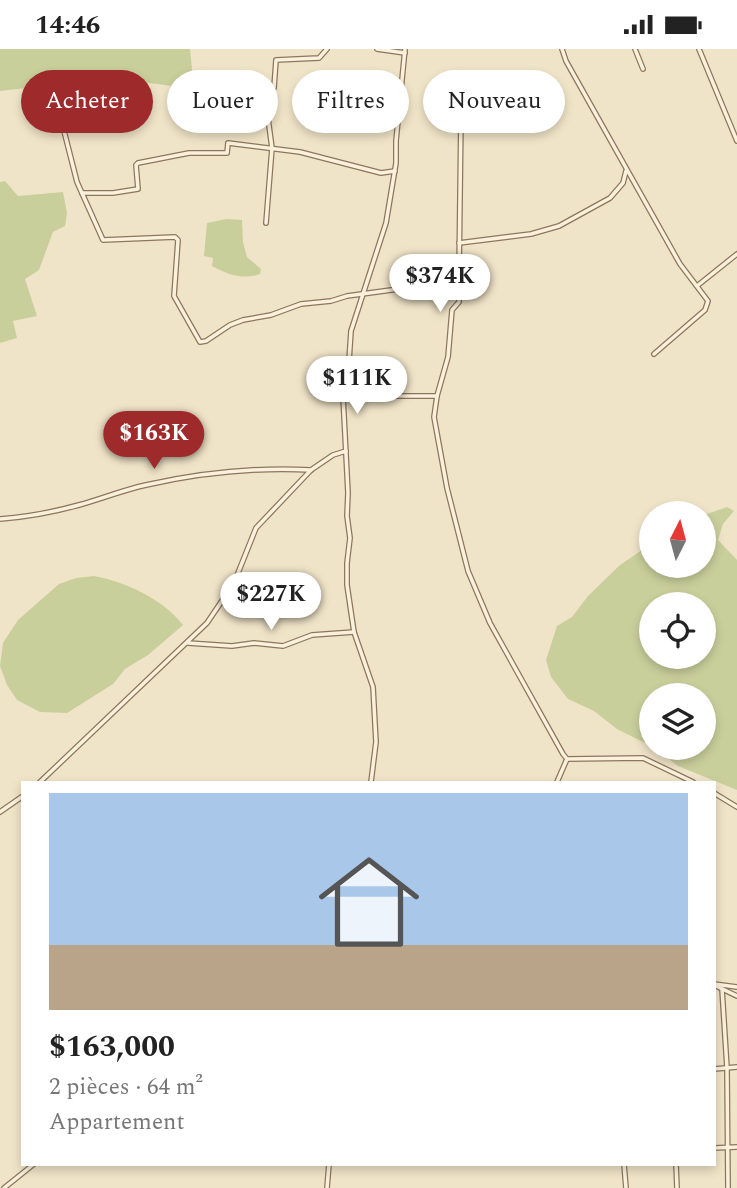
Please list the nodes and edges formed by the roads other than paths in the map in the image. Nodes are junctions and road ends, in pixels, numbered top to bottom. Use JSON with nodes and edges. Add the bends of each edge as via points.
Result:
{"nodes":[{"id":1,"x":327,"y":49,"type":"edge"},
{"id":2,"x":377,"y":49,"type":"edge"},
{"id":3,"x":562,"y":49,"type":"edge"},
{"id":4,"x":635,"y":49,"type":"edge"},
{"id":5,"x":699,"y":49,"type":"edge"},
{"id":6,"x":405,"y":51,"type":"edge"},
{"id":7,"x":643,"y":69,"type":"dead end"},
{"id":8,"x":65,"y":133,"type":"edge"},
{"id":9,"x":461,"y":133,"type":"edge"},
{"id":10,"x":737,"y":141,"type":"edge"},
{"id":11,"x":272,"y":148,"type":"junction"},
{"id":12,"x":626,"y":169,"type":"junction"},
{"id":13,"x":395,"y":171,"type":"junction"},
{"id":14,"x":82,"y":193,"type":"junction"},
{"id":15,"x":266,"y":223,"type":"dead end"},
{"id":16,"x":459,"y":243,"type":"junction"},
{"id":17,"x":737,"y":254,"type":"edge"},
{"id":18,"x":459,"y":276,"type":"junction"},
{"id":19,"x":698,"y":286,"type":"junction"},
{"id":20,"x":364,"y":294,"type":"junction"},
{"id":21,"x":654,"y":354,"type":"dead end"},
{"id":22,"x":343,"y":396,"type":"junction"},
{"id":23,"x":437,"y":396,"type":"junction"},
{"id":24,"x":346,"y":451,"type":"junction"},
{"id":25,"x":311,"y":470,"type":"junction"},
{"id":26,"x":0,"y":519,"type":"edge"},
{"id":27,"x":354,"y":632,"type":"junction"},
{"id":28,"x":187,"y":643,"type":"junction"},
{"id":29,"x":567,"y":759,"type":"junction"},
{"id":30,"x":41,"y":781,"type":"edge"},
{"id":31,"x":371,"y":781,"type":"edge"},
{"id":32,"x":557,"y":781,"type":"edge"},
{"id":33,"x":692,"y":781,"type":"edge"},
{"id":34,"x":716,"y":794,"type":"edge"},
{"id":35,"x":21,"y":797,"type":"edge"},
{"id":36,"x":737,"y":807,"type":"edge"},
{"id":37,"x":0,"y":812,"type":"edge"},
{"id":38,"x":716,"y":984,"type":"edge"},
{"id":39,"x":716,"y":985,"type":"edge"},
{"id":40,"x":737,"y":988,"type":"edge"},
{"id":41,"x":722,"y":989,"type":"junction"},
{"id":42,"x":737,"y":996,"type":"edge"},
{"id":43,"x":737,"y":1067,"type":"edge"},
{"id":44,"x":727,"y":1068,"type":"junction"},
{"id":45,"x":716,"y":1069,"type":"edge"},
{"id":46,"x":727,"y":1147,"type":"junction"},
{"id":47,"x":737,"y":1147,"type":"edge"},
{"id":48,"x":716,"y":1148,"type":"edge"},
{"id":49,"x":31,"y":1166,"type":"edge"},
{"id":50,"x":329,"y":1166,"type":"edge"},
{"id":51,"x":624,"y":1166,"type":"edge"},
{"id":52,"x":676,"y":1166,"type":"edge"},
{"id":53,"x":4,"y":1188,"type":"edge"},
{"id":54,"x":327,"y":1188,"type":"edge"},
{"id":55,"x":626,"y":1188,"type":"edge"},
{"id":56,"x":677,"y":1188,"type":"edge"},
{"id":57,"x":728,"y":1188,"type":"edge"}],
"edges":[{"from":1,"to":11,"type":"street","via":[[319,58],[276,60],[274,88],[265,96]]},
{"from":2,"to":6,"type":"street"},
{"from":3,"to":12,"type":"street"},
{"from":4,"to":7,"type":"street"},
{"from":5,"to":10,"type":"street"},
{"from":6,"to":13,"type":"street"},
{"from":8,"to":14,"type":"street"},
{"from":9,"to":16,"type":"street"},
{"from":11,"to":13,"type":"street","via":[[381,173]]},
{"from":11,"to":14,"type":"street","via":[[228,143],[227,153],[189,153],[138,163],[138,189]]},
{"from":11,"to":15,"type":"street"},
{"from":12,"to":16,"type":"street","via":[[623,183],[610,198],[558,226]]},
{"from":12,"to":19,"type":"street","via":[[680,264]]},
{"from":13,"to":20,"type":"street","via":[[386,223]]},
{"from":14,"to":20,"type":"street","via":[[103,240],[178,240],[174,296],[200,342],[243,320],[300,304]]},
{"from":16,"to":18,"type":"street"},
{"from":17,"to":19,"type":"street"},
{"from":18,"to":20,"type":"street"},
{"from":18,"to":23,"type":"street","via":[[459,302],[453,310],[448,357]]},
{"from":19,"to":21,"type":"street","via":[[708,301],[705,310]]},
{"from":20,"to":22,"type":"street","via":[[351,331]]},
{"from":22,"to":23,"type":"street"},
{"from":22,"to":24,"type":"street"},
{"from":23,"to":29,"type":"street","via":[[436,429],[468,571],[490,623]]},
{"from":24,"to":25,"type":"street"},
{"from":24,"to":27,"type":"street","via":[[347,585]]},
{"from":25,"to":26,"type":"street","via":[[207,474]]},
{"from":25,"to":28,"type":"street","via":[[256,528],[234,583]]},
{"from":27,"to":28,"type":"street","via":[[303,637],[283,646]]},
{"from":27,"to":31,"type":"street","via":[[373,687],[376,742]]},
{"from":28,"to":30,"type":"street"},
{"from":29,"to":32,"type":"street"},
{"from":29,"to":33,"type":"street","via":[[643,758]]},
{"from":34,"to":36,"type":"street"},
{"from":35,"to":37,"type":"street"},
{"from":38,"to":40,"type":"street"},
{"from":39,"to":41,"type":"street"},
{"from":41,"to":42,"type":"street"},
{"from":41,"to":44,"type":"street"},
{"from":43,"to":44,"type":"street"},
{"from":44,"to":45,"type":"street"},
{"from":44,"to":46,"type":"street"},
{"from":46,"to":47,"type":"street"},
{"from":46,"to":48,"type":"street"},
{"from":46,"to":57,"type":"street"},
{"from":49,"to":53,"type":"street"},
{"from":50,"to":54,"type":"street"},
{"from":51,"to":55,"type":"street"},
{"from":52,"to":56,"type":"street"}]}
